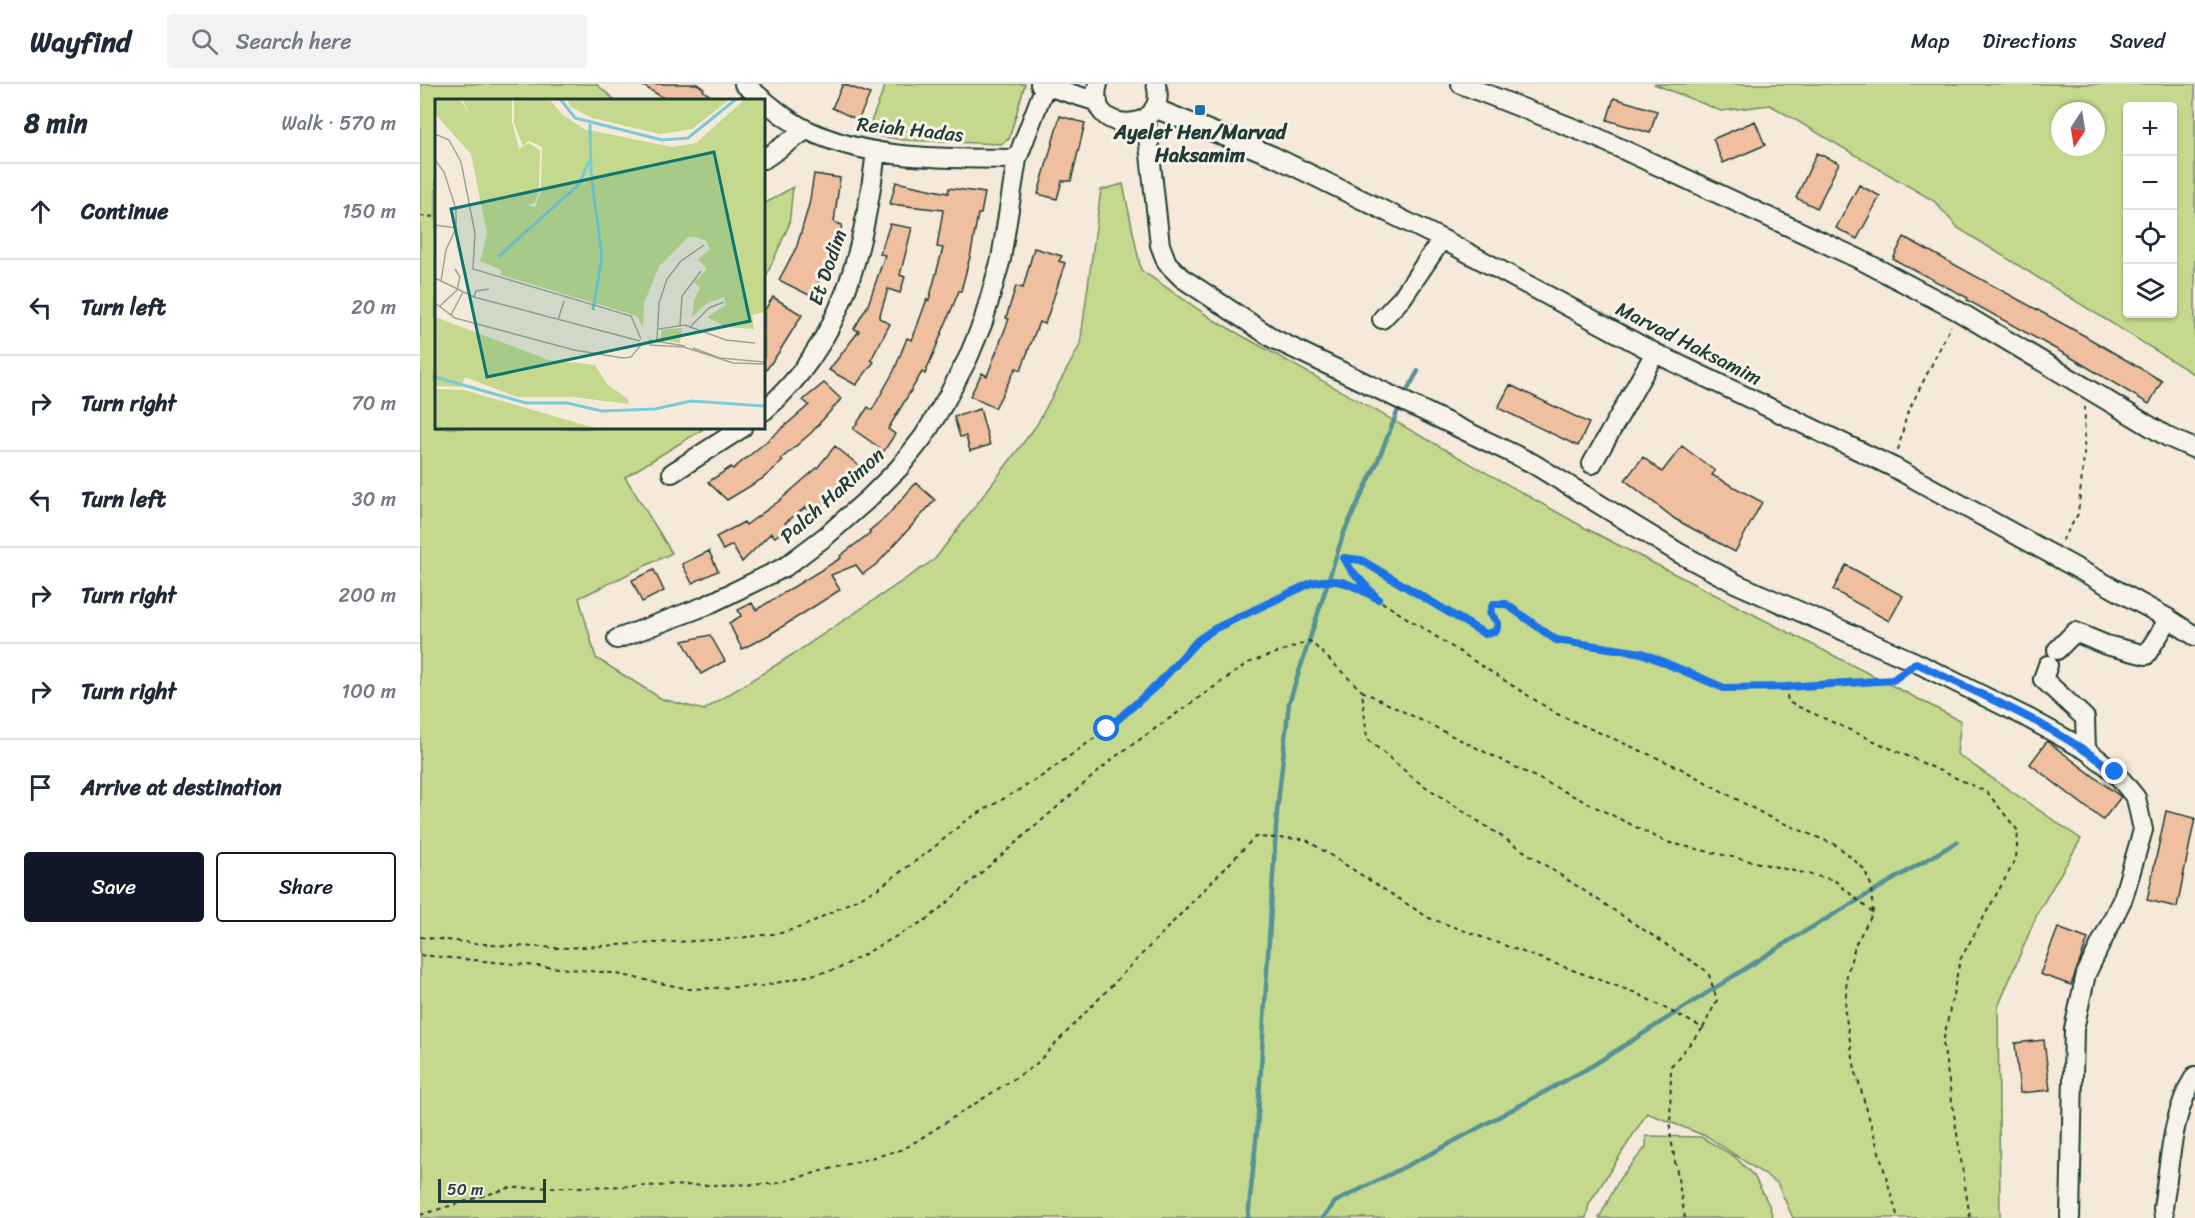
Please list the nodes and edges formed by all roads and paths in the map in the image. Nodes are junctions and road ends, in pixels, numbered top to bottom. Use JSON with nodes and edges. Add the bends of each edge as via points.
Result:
{"nodes":[{"id":1,"x":744,"y":84,"type":"edge"},
{"id":2,"x":1156,"y":84,"type":"edge"},
{"id":3,"x":1461,"y":84,"type":"edge"},
{"id":4,"x":1042,"y":85,"type":"edge"},
{"id":5,"x":1098,"y":93,"type":"edge"},
{"id":6,"x":763,"y":99,"type":"edge"},
{"id":7,"x":765,"y":101,"type":"edge"},
{"id":8,"x":1150,"y":113,"type":"junction"},
{"id":9,"x":806,"y":130,"type":"junction"},
{"id":10,"x":876,"y":151,"type":"junction"},
{"id":11,"x":765,"y":158,"type":"edge"},
{"id":12,"x":1017,"y":159,"type":"junction"},
{"id":13,"x":420,"y":216,"type":"edge"},
{"id":14,"x":435,"y":217,"type":"edge"},
{"id":15,"x":1442,"y":239,"type":"junction"},
{"id":16,"x":1958,"y":311,"type":"junction"},
{"id":17,"x":1382,"y":320,"type":"dead end"},
{"id":18,"x":1655,"y":353,"type":"junction"},
{"id":19,"x":2085,"y":388,"type":"junction"},
{"id":20,"x":765,"y":410,"type":"edge"},
{"id":21,"x":741,"y":429,"type":"edge"},
{"id":22,"x":2195,"y":449,"type":"edge"},
{"id":23,"x":1592,"y":464,"type":"dead end"},
{"id":24,"x":1893,"y":467,"type":"junction"},
{"id":25,"x":672,"y":473,"type":"dead end"},
{"id":26,"x":2053,"y":556,"type":"junction"},
{"id":27,"x":1378,"y":599,"type":"junction"},
{"id":28,"x":2169,"y":619,"type":"junction"},
{"id":29,"x":2195,"y":636,"type":"edge"},
{"id":30,"x":617,"y":639,"type":"dead end"},
{"id":31,"x":2058,"y":650,"type":"dead end"},
{"id":32,"x":1916,"y":663,"type":"junction"},
{"id":33,"x":2048,"y":665,"type":"dead end"},
{"id":34,"x":1786,"y":687,"type":"junction"},
{"id":35,"x":1362,"y":691,"type":"junction"},
{"id":36,"x":2086,"y":750,"type":"junction"},
{"id":37,"x":1873,"y":913,"type":"junction"},
{"id":38,"x":420,"y":937,"type":"edge"},
{"id":39,"x":420,"y":955,"type":"edge"},
{"id":40,"x":1703,"y":1028,"type":"junction"},
{"id":41,"x":2192,"y":1085,"type":"edge"},
{"id":42,"x":420,"y":1215,"type":"edge"},
{"id":43,"x":1685,"y":1218,"type":"edge"},
{"id":44,"x":1898,"y":1218,"type":"edge"},
{"id":45,"x":1970,"y":1218,"type":"edge"},
{"id":46,"x":2070,"y":1218,"type":"edge"},
{"id":47,"x":2164,"y":1218,"type":"edge"}],
"edges":[{"from":1,"to":6,"type":"street","name":"Reiah Hadas"},
{"from":2,"to":8,"type":"street","via":[[1158,98]]},
{"from":3,"to":16,"type":"street","via":[[1606,142],[1859,259]]},
{"from":4,"to":5,"type":"street"},
{"from":4,"to":12,"type":"street","name":"Palch HaRimon"},
{"from":5,"to":8,"type":"street","via":[[1107,117],[1117,122],[1136,123]]},
{"from":7,"to":9,"type":"street","name":"Reiah Hadas"},
{"from":8,"to":15,"type":"street","name":"Marvad Haksamim","via":[[1273,156]]},
{"from":8,"to":32,"type":"street","via":[[1160,245],[1167,263],[1182,278],[1274,339],[1532,463],[1727,579]]},
{"from":9,"to":10,"type":"street","name":"Reiah Hadas","via":[[845,145]]},
{"from":9,"to":11,"type":"street"},
{"from":10,"to":12,"type":"street","name":"Reiah Hadas"},
{"from":10,"to":20,"type":"street","name":"Et Dodim","via":[[864,230],[844,300],[800,372]]},
{"from":12,"to":30,"type":"street","name":"Palch HaRimon","via":[[1000,259],[983,322],[947,398],[899,468],[834,529],[785,567],[705,606]]},
{"from":13,"to":14,"type":"path"},
{"from":15,"to":17,"type":"street"},
{"from":15,"to":18,"type":"street","name":"Marvad Haksamim"},
{"from":16,"to":19,"type":"street"},
{"from":16,"to":24,"type":"path","via":[[1907,414]]},
{"from":18,"to":23,"type":"street"},
{"from":18,"to":24,"type":"street","name":"Marvad Haksamim"},
{"from":19,"to":22,"type":"street"},
{"from":19,"to":26,"type":"path","via":[[2078,514]]},
{"from":21,"to":25,"type":"street"},
{"from":24,"to":26,"type":"street","name":"Marvad Haksamim"},
{"from":26,"to":28,"type":"street","name":"Marvad Haksamim"},
{"from":27,"to":34,"type":"path","via":[[1344,558],[1361,560],[1485,634],[1496,631],[1498,623],[1490,613],[1493,604],[1506,604],[1556,640],[1642,653],[1724,688]]},
{"from":27,"to":37,"type":"path","via":[[1557,714],[1678,767],[1769,817],[1838,846],[1864,869],[1871,885]]},
{"from":27,"to":38,"type":"path","via":[[1343,580],[1326,579],[1214,629],[1107,729],[1038,779],[965,821],[877,889],[804,926],[730,939],[561,948]]},
{"from":28,"to":29,"type":"street","name":"Marvad Haksamim"},
{"from":28,"to":31,"type":"street","via":[[2146,655],[2075,632]]},
{"from":32,"to":34,"type":"path","via":[[1893,680]]},
{"from":32,"to":36,"type":"street"},
{"from":33,"to":36,"type":"street","via":[[2043,679],[2085,718]]},
{"from":34,"to":45,"type":"path","via":[[1788,702],[1987,792],[2018,831],[2016,859],[1960,960],[1943,1043]]},
{"from":35,"to":37,"type":"path","via":[[1666,842],[1834,880]]},
{"from":35,"to":39,"type":"path","via":[[1310,641],[1248,663],[1115,757],[929,918],[838,969],[763,986],[689,989],[612,973]]},
{"from":35,"to":40,"type":"path","via":[[1367,739],[1417,781],[1708,972],[1717,1000]]},
{"from":36,"to":46,"type":"street","via":[[2115,772],[2136,798],[2143,830],[2123,898],[2086,974],[2074,1029]]},
{"from":37,"to":44,"type":"path","via":[[1856,943],[1847,974],[1845,1012],[1855,1069]]},
{"from":40,"to":42,"type":"path","via":[[1636,993],[1429,918],[1305,839],[1255,837],[1034,1066],[904,1149],[774,1184],[509,1188]]},
{"from":40,"to":43,"type":"path","via":[[1671,1066],[1670,1133]]},
{"from":41,"to":47,"type":"street","via":[[2179,1111]]}]}
